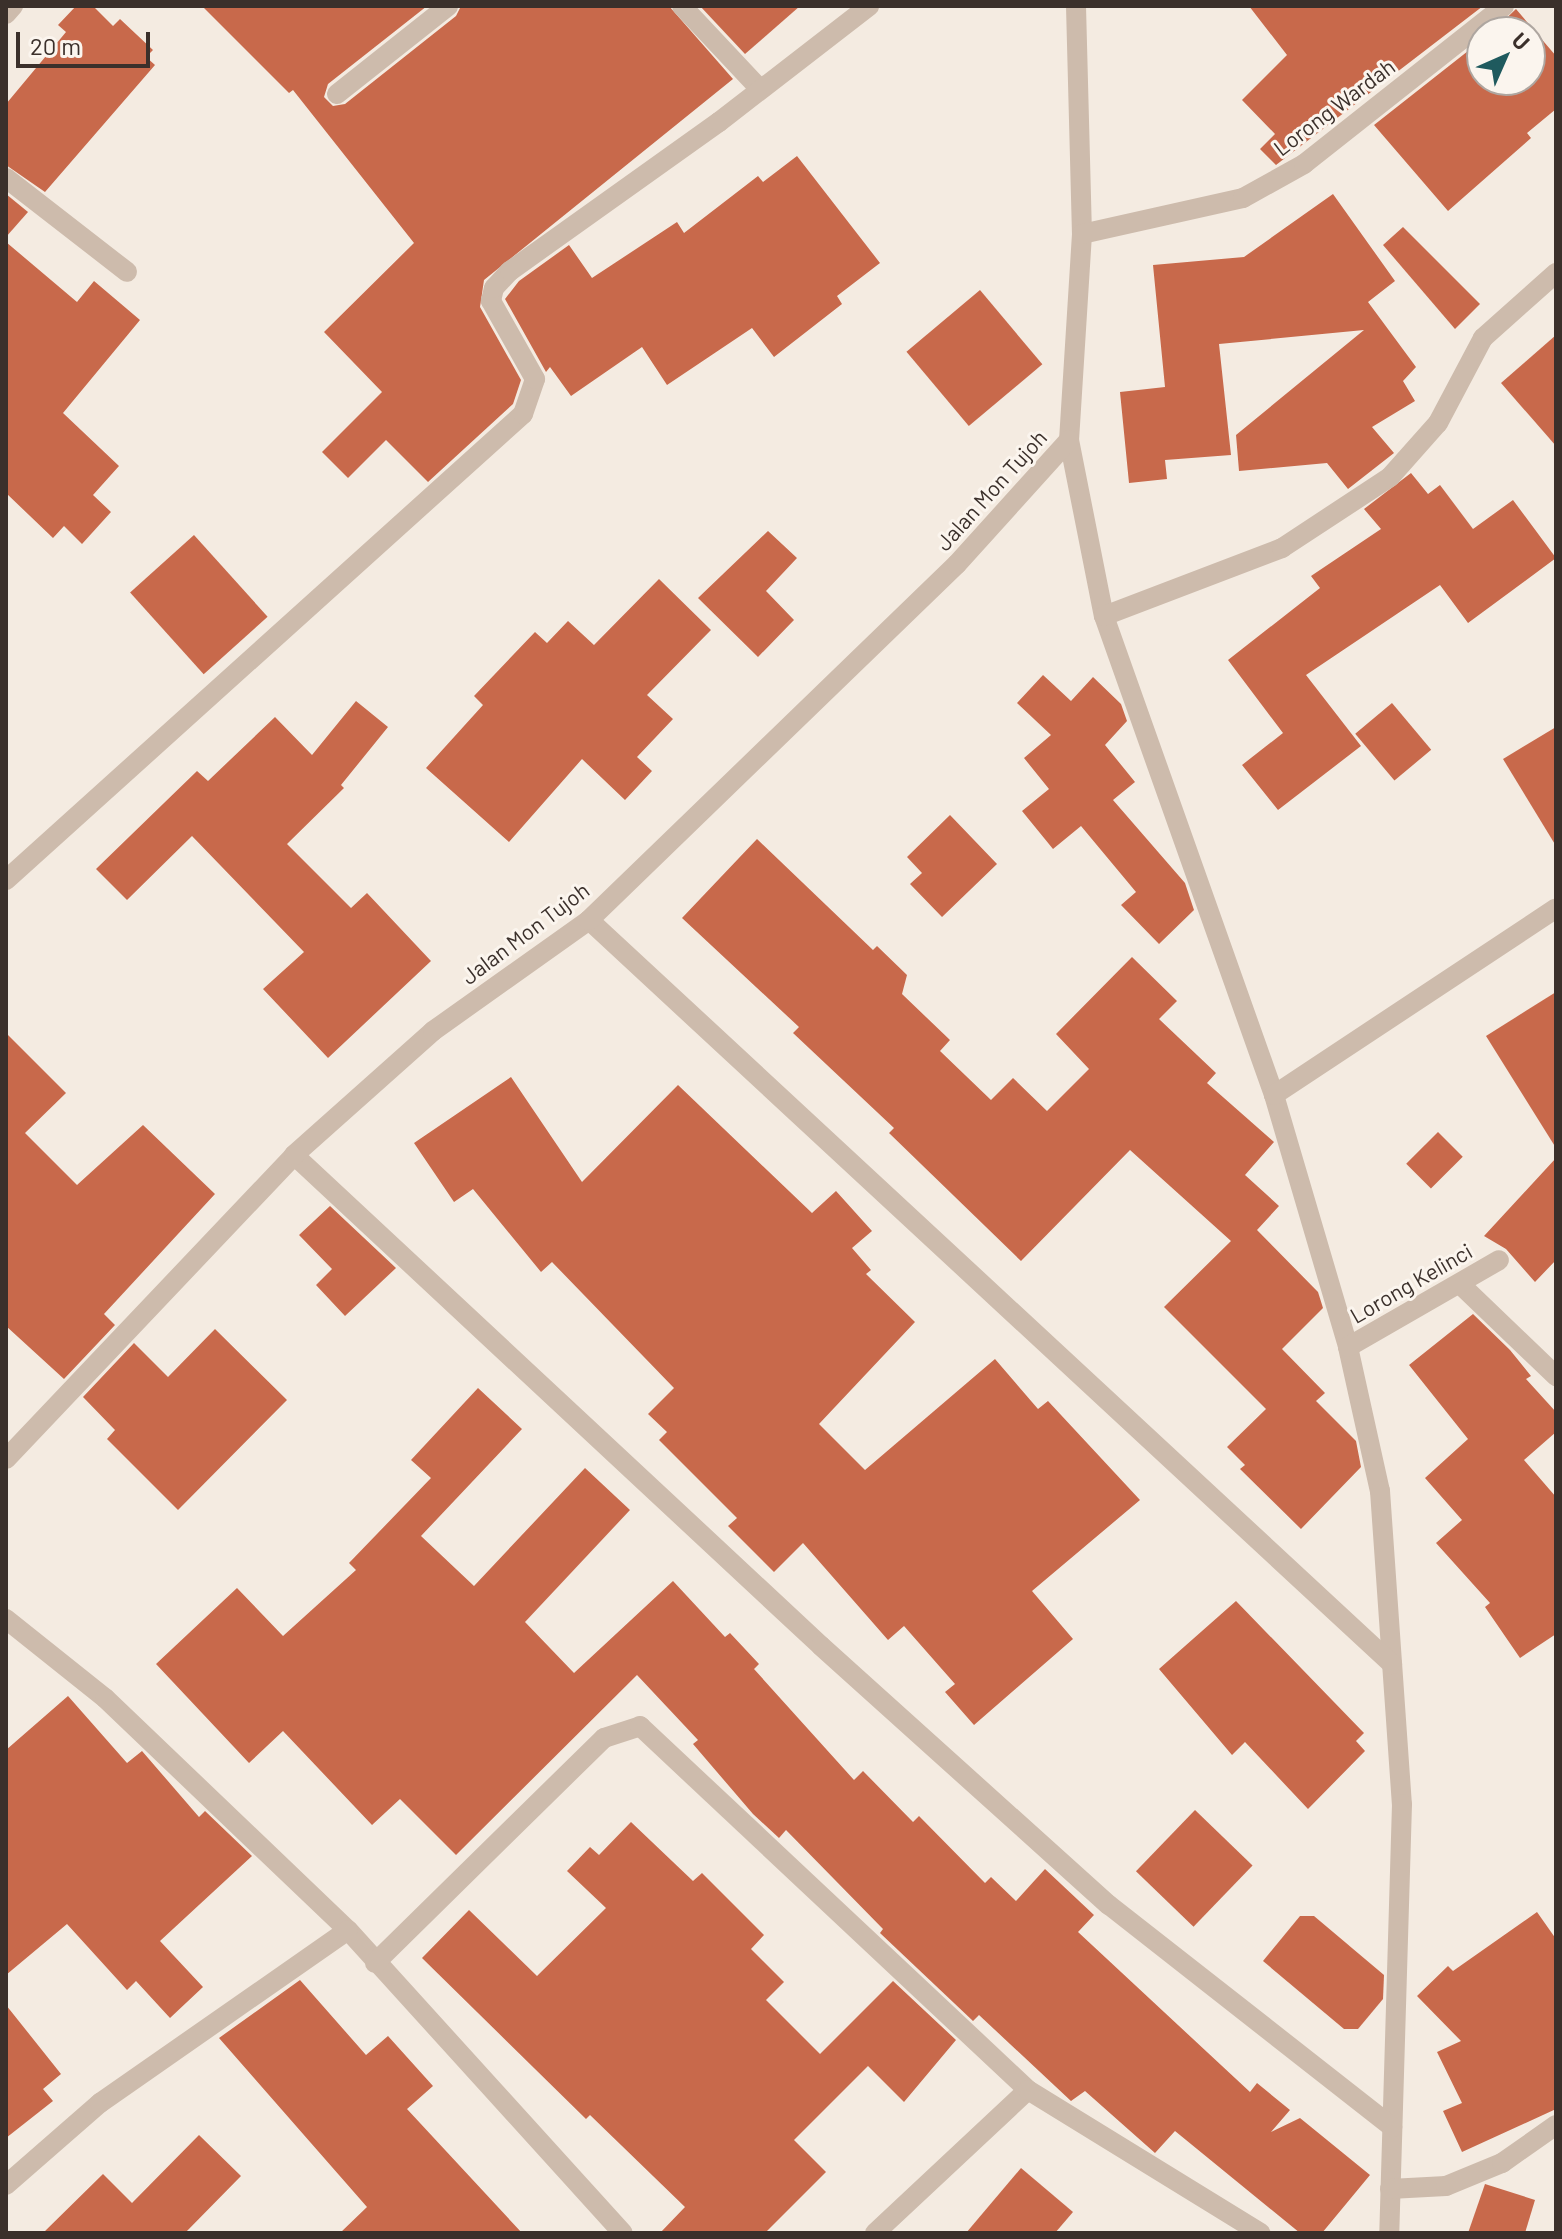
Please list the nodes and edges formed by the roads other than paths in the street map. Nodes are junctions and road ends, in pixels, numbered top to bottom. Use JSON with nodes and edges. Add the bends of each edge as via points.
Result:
{"nodes":[{"id":1,"x":13,"y":6,"type":"edge"},
{"id":2,"x":448,"y":6,"type":"edge"},
{"id":3,"x":682,"y":6,"type":"edge"},
{"id":4,"x":869,"y":6,"type":"edge"},
{"id":5,"x":1076,"y":6,"type":"edge"},
{"id":6,"x":1504,"y":6,"type":"edge"},
{"id":7,"x":6,"y":14,"type":"edge"},
{"id":8,"x":759,"y":88,"type":"junction"},
{"id":9,"x":337,"y":94,"type":"dead end"},
{"id":10,"x":6,"y":178,"type":"edge"},
{"id":11,"x":1082,"y":234,"type":"junction"},
{"id":12,"x":127,"y":272,"type":"dead end"},
{"id":13,"x":1556,"y":273,"type":"edge"},
{"id":14,"x":1069,"y":440,"type":"junction"},
{"id":15,"x":1104,"y":616,"type":"junction"},
{"id":16,"x":6,"y":880,"type":"edge"},
{"id":17,"x":1556,"y":908,"type":"edge"},
{"id":18,"x":589,"y":920,"type":"junction"},
{"id":19,"x":1274,"y":1095,"type":"junction"},
{"id":20,"x":294,"y":1155,"type":"junction"},
{"id":21,"x":1499,"y":1260,"type":"dead end"},
{"id":22,"x":1461,"y":1285,"type":"junction"},
{"id":23,"x":1348,"y":1347,"type":"junction"},
{"id":24,"x":1556,"y":1376,"type":"edge"},
{"id":25,"x":6,"y":1459,"type":"edge"},
{"id":26,"x":6,"y":1619,"type":"edge"},
{"id":27,"x":1392,"y":1664,"type":"junction"},
{"id":28,"x":348,"y":1930,"type":"junction"},
{"id":29,"x":375,"y":1963,"type":"junction"},
{"id":30,"x":1028,"y":2090,"type":"junction"},
{"id":31,"x":1556,"y":2125,"type":"edge"},
{"id":32,"x":1392,"y":2127,"type":"junction"},
{"id":33,"x":6,"y":2185,"type":"edge"},
{"id":34,"x":1390,"y":2189,"type":"junction"},
{"id":35,"x":623,"y":2233,"type":"edge"},
{"id":36,"x":875,"y":2233,"type":"edge"},
{"id":37,"x":1260,"y":2233,"type":"edge"},
{"id":38,"x":1389,"y":2233,"type":"edge"}],
"edges":[{"from":1,"to":7,"type":"street"},
{"from":2,"to":9,"type":"street"},
{"from":3,"to":8,"type":"street"},
{"from":4,"to":8,"type":"street"},
{"from":5,"to":11,"type":"street"},
{"from":6,"to":11,"type":"street","name":"Lorong Wardah","via":[[1304,164],[1256,191]]},
{"from":8,"to":16,"type":"street","via":[[510,271],[494,288],[491,301],[535,379],[523,414]]},
{"from":10,"to":12,"type":"street"},
{"from":11,"to":14,"type":"street"},
{"from":13,"to":15,"type":"street","via":[[1483,338],[1438,423],[1390,477],[1282,548]]},
{"from":14,"to":15,"type":"street"},
{"from":14,"to":18,"type":"street","name":"Jalan Mon Tujoh","via":[[957,564]]},
{"from":15,"to":19,"type":"street"},
{"from":17,"to":19,"type":"street"},
{"from":18,"to":20,"type":"street","name":"Jalan Mon Tujoh","via":[[433,1031]]},
{"from":18,"to":27,"type":"street"},
{"from":19,"to":23,"type":"street"},
{"from":20,"to":25,"type":"street","name":"Jalan Mon Tujoh"},
{"from":20,"to":32,"type":"street","via":[[810,1636],[1109,1905]]},
{"from":21,"to":22,"type":"street","name":"Lorong Kelinci"},
{"from":22,"to":23,"type":"street","name":"Lorong Kelinci"},
{"from":22,"to":24,"type":"street"},
{"from":23,"to":27,"type":"street","via":[[1380,1491]]},
{"from":26,"to":28,"type":"street","via":[[105,1698]]},
{"from":27,"to":32,"type":"street","via":[[1402,1804]]},
{"from":28,"to":29,"type":"street"},
{"from":28,"to":33,"type":"street","via":[[100,2103]]},
{"from":29,"to":30,"type":"street","via":[[604,1738],[640,1726]]},
{"from":29,"to":35,"type":"street"},
{"from":30,"to":36,"type":"street"},
{"from":30,"to":37,"type":"street"},
{"from":31,"to":34,"type":"street","via":[[1502,2163],[1446,2186]]},
{"from":32,"to":34,"type":"street"},
{"from":34,"to":38,"type":"street"}]}
